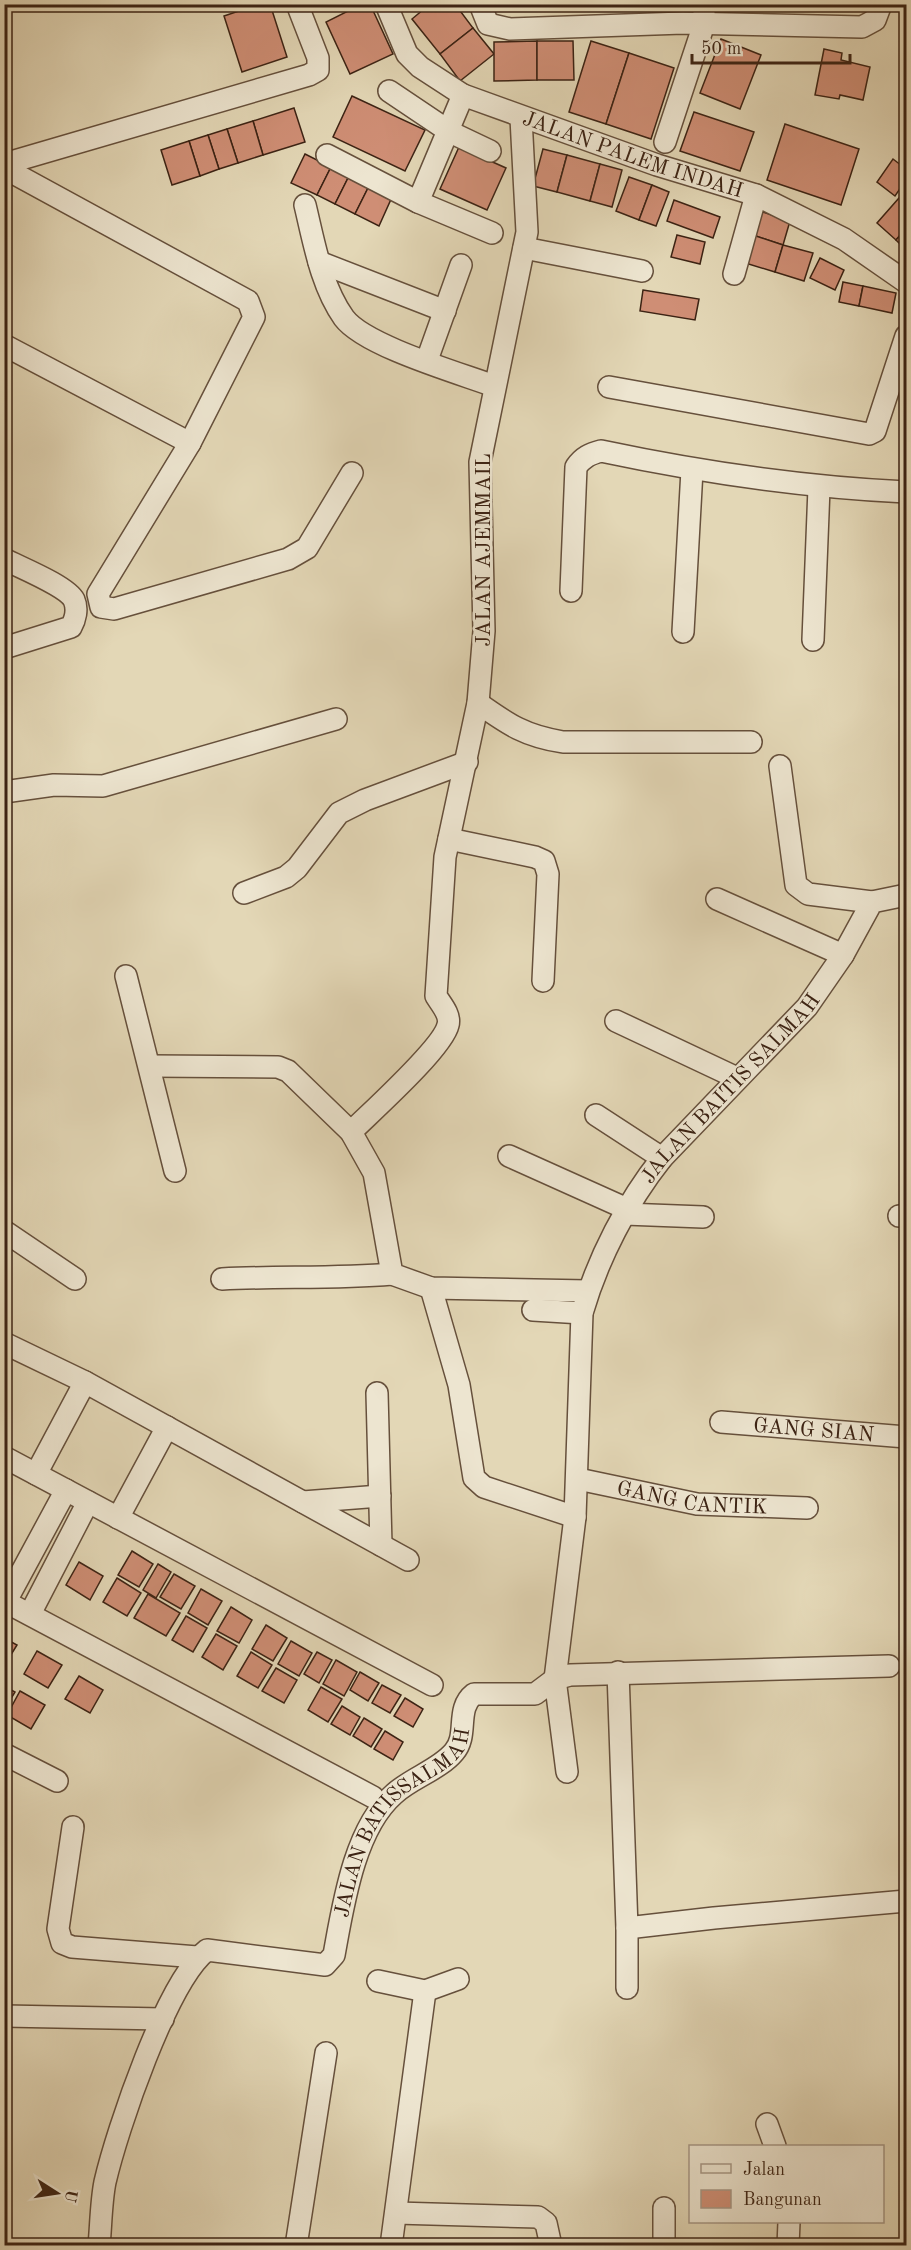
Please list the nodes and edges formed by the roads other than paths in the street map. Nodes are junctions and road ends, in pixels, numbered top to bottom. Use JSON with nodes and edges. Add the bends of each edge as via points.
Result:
{"nodes":[{"id":1,"x":297,"y":4,"type":"edge"},
{"id":2,"x":386,"y":4,"type":"edge"},
{"id":3,"x":480,"y":4,"type":"edge"},
{"id":4,"x":880,"y":4,"type":"edge"},
{"id":5,"x":693,"y":14,"type":"edge"},
{"id":6,"x":390,"y":91,"type":"dead end"},
{"id":7,"x":463,"y":95,"type":"junction"},
{"id":8,"x":521,"y":118,"type":"junction"},
{"id":9,"x":450,"y":132,"type":"junction"},
{"id":10,"x":665,"y":142,"type":"dead end"},
{"id":11,"x":490,"y":151,"type":"dead end"},
{"id":12,"x":327,"y":155,"type":"dead end"},
{"id":13,"x":4,"y":166,"type":"edge"},
{"id":14,"x":756,"y":195,"type":"junction"},
{"id":15,"x":418,"y":202,"type":"junction"},
{"id":16,"x":305,"y":205,"type":"dead end"},
{"id":17,"x":492,"y":233,"type":"dead end"},
{"id":18,"x":524,"y":248,"type":"junction"},
{"id":19,"x":319,"y":262,"type":"junction"},
{"id":20,"x":461,"y":265,"type":"dead end"},
{"id":21,"x":642,"y":271,"type":"dead end"},
{"id":22,"x":734,"y":274,"type":"dead end"},
{"id":23,"x":906,"y":282,"type":"edge"},
{"id":24,"x":445,"y":311,"type":"junction"},
{"id":25,"x":906,"y":336,"type":"edge"},
{"id":26,"x":4,"y":345,"type":"edge"},
{"id":27,"x":427,"y":360,"type":"junction"},
{"id":28,"x":494,"y":386,"type":"junction"},
{"id":29,"x":609,"y":387,"type":"dead end"},
{"id":30,"x":190,"y":443,"type":"junction"},
{"id":31,"x":692,"y":470,"type":"junction"},
{"id":32,"x":352,"y":473,"type":"dead end"},
{"id":33,"x":819,"y":488,"type":"junction"},
{"id":34,"x":906,"y":492,"type":"edge"},
{"id":35,"x":4,"y":560,"type":"edge"},
{"id":36,"x":571,"y":591,"type":"dead end"},
{"id":37,"x":683,"y":632,"type":"dead end"},
{"id":38,"x":813,"y":640,"type":"dead end"},
{"id":39,"x":4,"y":648,"type":"edge"},
{"id":40,"x":478,"y":703,"type":"junction"},
{"id":41,"x":336,"y":719,"type":"dead end"},
{"id":42,"x":751,"y":742,"type":"dead end"},
{"id":43,"x":467,"y":762,"type":"junction"},
{"id":44,"x":780,"y":766,"type":"dead end"},
{"id":45,"x":4,"y":792,"type":"edge"},
{"id":46,"x":449,"y":839,"type":"junction"},
{"id":47,"x":244,"y":893,"type":"dead end"},
{"id":48,"x":906,"y":895,"type":"edge"},
{"id":49,"x":717,"y":899,"type":"dead end"},
{"id":50,"x":872,"y":902,"type":"junction"},
{"id":51,"x":843,"y":955,"type":"junction"},
{"id":52,"x":126,"y":976,"type":"dead end"},
{"id":53,"x":543,"y":981,"type":"dead end"},
{"id":54,"x":616,"y":1021,"type":"dead end"},
{"id":55,"x":150,"y":1066,"type":"junction"},
{"id":56,"x":737,"y":1078,"type":"junction"},
{"id":57,"x":596,"y":1115,"type":"dead end"},
{"id":58,"x":351,"y":1132,"type":"junction"},
{"id":59,"x":509,"y":1156,"type":"dead end"},
{"id":60,"x":662,"y":1158,"type":"junction"},
{"id":61,"x":175,"y":1171,"type":"dead end"},
{"id":62,"x":626,"y":1211,"type":"junction"},
{"id":63,"x":703,"y":1217,"type":"dead end"},
{"id":64,"x":4,"y":1231,"type":"edge"},
{"id":65,"x":392,"y":1274,"type":"junction"},
{"id":66,"x":75,"y":1279,"type":"dead end"},
{"id":67,"x":222,"y":1279,"type":"dead end"},
{"id":68,"x":431,"y":1288,"type":"junction"},
{"id":69,"x":588,"y":1291,"type":"junction"},
{"id":70,"x":532,"y":1310,"type":"dead end"},
{"id":71,"x":582,"y":1313,"type":"junction"},
{"id":72,"x":4,"y":1343,"type":"edge"},
{"id":73,"x":85,"y":1382,"type":"junction"},
{"id":74,"x":377,"y":1393,"type":"dead end"},
{"id":75,"x":721,"y":1422,"type":"dead end"},
{"id":76,"x":167,"y":1427,"type":"junction"},
{"id":77,"x":906,"y":1437,"type":"edge"},
{"id":78,"x":4,"y":1457,"type":"edge"},
{"id":79,"x":36,"y":1474,"type":"junction"},
{"id":80,"x":578,"y":1479,"type":"junction"},
{"id":81,"x":66,"y":1490,"type":"junction"},
{"id":82,"x":380,"y":1496,"type":"junction"},
{"id":83,"x":88,"y":1502,"type":"junction"},
{"id":84,"x":303,"y":1502,"type":"junction"},
{"id":85,"x":807,"y":1508,"type":"dead end"},
{"id":86,"x":575,"y":1517,"type":"junction"},
{"id":87,"x":118,"y":1518,"type":"junction"},
{"id":88,"x":381,"y":1545,"type":"junction"},
{"id":89,"x":408,"y":1560,"type":"dead end"},
{"id":90,"x":5,"y":1601,"type":"edge"},
{"id":91,"x":30,"y":1614,"type":"junction"},
{"id":92,"x":889,"y":1666,"type":"dead end"},
{"id":93,"x":618,"y":1672,"type":"junction"},
{"id":94,"x":555,"y":1679,"type":"junction"},
{"id":95,"x":432,"y":1685,"type":"dead end"},
{"id":96,"x":4,"y":1754,"type":"edge"},
{"id":97,"x":567,"y":1772,"type":"dead end"},
{"id":98,"x":57,"y":1781,"type":"dead end"},
{"id":99,"x":373,"y":1797,"type":"dead end"},
{"id":100,"x":73,"y":1827,"type":"dead end"},
{"id":101,"x":906,"y":1901,"type":"edge"},
{"id":102,"x":627,"y":1928,"type":"junction"},
{"id":103,"x":197,"y":1957,"type":"junction"},
{"id":104,"x":458,"y":1979,"type":"dead end"},
{"id":105,"x":378,"y":1981,"type":"dead end"},
{"id":106,"x":627,"y":1988,"type":"dead end"},
{"id":107,"x":425,"y":1991,"type":"junction"},
{"id":108,"x":4,"y":2016,"type":"edge"},
{"id":109,"x":163,"y":2019,"type":"junction"},
{"id":110,"x":326,"y":2053,"type":"dead end"},
{"id":111,"x":767,"y":2124,"type":"dead end"},
{"id":112,"x":775,"y":2145,"type":"edge"},
{"id":113,"x":664,"y":2208,"type":"dead end"},
{"id":114,"x":396,"y":2213,"type":"junction"},
{"id":115,"x":789,"y":2223,"type":"edge"},
{"id":116,"x":99,"y":2246,"type":"edge"},
{"id":117,"x":296,"y":2246,"type":"edge"},
{"id":118,"x":390,"y":2246,"type":"edge"},
{"id":119,"x":551,"y":2246,"type":"edge"},
{"id":120,"x":664,"y":2246,"type":"edge"},
{"id":121,"x":788,"y":2246,"type":"edge"}],
"edges":[{"from":1,"to":13,"type":"street","via":[[318,58],[318,70],[309,75]]},
{"from":2,"to":7,"type":"street","name":"JALAN PALEM INDAH","via":[[407,54],[420,68]]},
{"from":3,"to":5,"type":"street","via":[[488,24],[510,29]]},
{"from":4,"to":5,"type":"street","via":[[875,20],[862,27]]},
{"from":5,"to":10,"type":"street","via":[[695,46]]},
{"from":6,"to":9,"type":"street"},
{"from":7,"to":8,"type":"street","name":"JALAN PALEM INDAH"},
{"from":7,"to":9,"type":"street"},
{"from":8,"to":14,"type":"street","name":"JALAN PALEM INDAH"},
{"from":8,"to":18,"type":"street","name":"JALAN AJEMMAIL","via":[[527,232]]},
{"from":9,"to":11,"type":"street"},
{"from":9,"to":15,"type":"street"},
{"from":12,"to":15,"type":"street"},
{"from":13,"to":30,"type":"street","via":[[248,301],[254,317]]},
{"from":14,"to":22,"type":"street"},
{"from":14,"to":23,"type":"street","name":"JALAN PALEM INDAH","via":[[843,239]]},
{"from":15,"to":17,"type":"street"},
{"from":16,"to":19,"type":"street"},
{"from":18,"to":21,"type":"street"},
{"from":18,"to":28,"type":"street","name":"JALAN AJEMMAIL"},
{"from":19,"to":24,"type":"street"},
{"from":19,"to":27,"type":"street","via":[[345,319],[370,338]]},
{"from":20,"to":24,"type":"street"},
{"from":24,"to":27,"type":"street"},
{"from":25,"to":29,"type":"street","via":[[875,431],[869,434]]},
{"from":26,"to":30,"type":"street"},
{"from":27,"to":28,"type":"street"},
{"from":28,"to":40,"type":"street","name":"JALAN AJEMMAIL","via":[[480,462],[484,632]]},
{"from":30,"to":32,"type":"street","via":[[98,594],[101,607],[114,609],[288,559],[307,548]]},
{"from":31,"to":33,"type":"street"},
{"from":31,"to":36,"type":"street","via":[[601,451],[582,459],[576,467]]},
{"from":31,"to":37,"type":"street"},
{"from":33,"to":34,"type":"street"},
{"from":33,"to":38,"type":"street"},
{"from":35,"to":39,"type":"street","via":[[66,592],[74,601],[76,619],[71,627]]},
{"from":40,"to":42,"type":"street","via":[[533,737],[563,742]]},
{"from":40,"to":43,"type":"street","name":"JALAN AJEMMAIL"},
{"from":41,"to":45,"type":"street","via":[[102,786]]},
{"from":43,"to":46,"type":"street","name":"JALAN AJEMMAIL"},
{"from":43,"to":47,"type":"street","via":[[339,813],[297,868],[286,877]]},
{"from":44,"to":50,"type":"street","via":[[796,885],[808,894]]},
{"from":46,"to":53,"type":"street","via":[[544,861],[548,873]]},
{"from":46,"to":58,"type":"street","name":"JALAN AJEMMAIL","via":[[436,983],[436,996],[448,1016],[448,1026],[426,1056]]},
{"from":48,"to":50,"type":"street"},
{"from":49,"to":51,"type":"street"},
{"from":50,"to":51,"type":"street","name":"JALAN BAITIS SALMAH"},
{"from":51,"to":56,"type":"street","name":"JALAN BAITIS SALMAH","via":[[807,1006]]},
{"from":52,"to":55,"type":"street"},
{"from":54,"to":56,"type":"street"},
{"from":55,"to":58,"type":"street","via":[[278,1067],[288,1071]]},
{"from":55,"to":61,"type":"street"},
{"from":56,"to":60,"type":"street","name":"JALAN BAITIS SALMAH"},
{"from":57,"to":60,"type":"street"},
{"from":58,"to":65,"type":"street","via":[[374,1173]]},
{"from":59,"to":62,"type":"street"},
{"from":60,"to":62,"type":"street","name":"JALAN BAITIS SALMAH"},
{"from":62,"to":63,"type":"street"},
{"from":62,"to":69,"type":"street","name":"JALAN BAITIS SALMAH"},
{"from":64,"to":66,"type":"street"},
{"from":65,"to":67,"type":"street","via":[[337,1279]]},
{"from":65,"to":68,"type":"street"},
{"from":68,"to":69,"type":"street"},
{"from":68,"to":86,"type":"street","via":[[459,1384],[474,1478],[484,1487]]},
{"from":69,"to":71,"type":"street","name":"JALAN BAITIS SALMAH"},
{"from":70,"to":71,"type":"street"},
{"from":71,"to":80,"type":"street"},
{"from":72,"to":73,"type":"street"},
{"from":73,"to":76,"type":"street"},
{"from":73,"to":79,"type":"street"},
{"from":74,"to":82,"type":"street"},
{"from":75,"to":77,"type":"street","name":"GANG SIAN"},
{"from":76,"to":84,"type":"street"},
{"from":76,"to":87,"type":"street"},
{"from":78,"to":79,"type":"street"},
{"from":79,"to":81,"type":"street"},
{"from":80,"to":85,"type":"street","name":"GANG CANTIK","via":[[698,1504]]},
{"from":80,"to":86,"type":"street"},
{"from":81,"to":83,"type":"street"},
{"from":81,"to":90,"type":"street"},
{"from":82,"to":84,"type":"street"},
{"from":82,"to":88,"type":"street"},
{"from":83,"to":87,"type":"street"},
{"from":83,"to":91,"type":"street"},
{"from":84,"to":88,"type":"street"},
{"from":86,"to":94,"type":"street"},
{"from":87,"to":95,"type":"street"},
{"from":88,"to":89,"type":"street"},
{"from":90,"to":91,"type":"street"},
{"from":91,"to":99,"type":"street"},
{"from":92,"to":93,"type":"street"},
{"from":93,"to":94,"type":"street"},
{"from":93,"to":102,"type":"street"},
{"from":94,"to":97,"type":"street"},
{"from":94,"to":103,"type":"street","name":"JALAN BATISSALMAH","via":[[535,1694],[474,1694],[467,1699],[456,1751],[391,1796],[367,1833],[354,1863],[330,1962],[325,1965],[215,1949]]},
{"from":96,"to":98,"type":"street"},
{"from":100,"to":103,"type":"street","via":[[58,1929],[62,1943]]},
{"from":101,"to":102,"type":"street"},
{"from":102,"to":106,"type":"street"},
{"from":103,"to":109,"type":"street"},
{"from":104,"to":107,"type":"street"},
{"from":105,"to":107,"type":"street"},
{"from":107,"to":114,"type":"street"},
{"from":108,"to":109,"type":"street"},
{"from":109,"to":116,"type":"street","via":[[135,2085],[105,2183]]},
{"from":110,"to":117,"type":"street"},
{"from":111,"to":112,"type":"street"},
{"from":113,"to":120,"type":"street"},
{"from":114,"to":118,"type":"street"},
{"from":114,"to":119,"type":"street","via":[[538,2217],[546,2223]]},
{"from":115,"to":121,"type":"street"}]}
